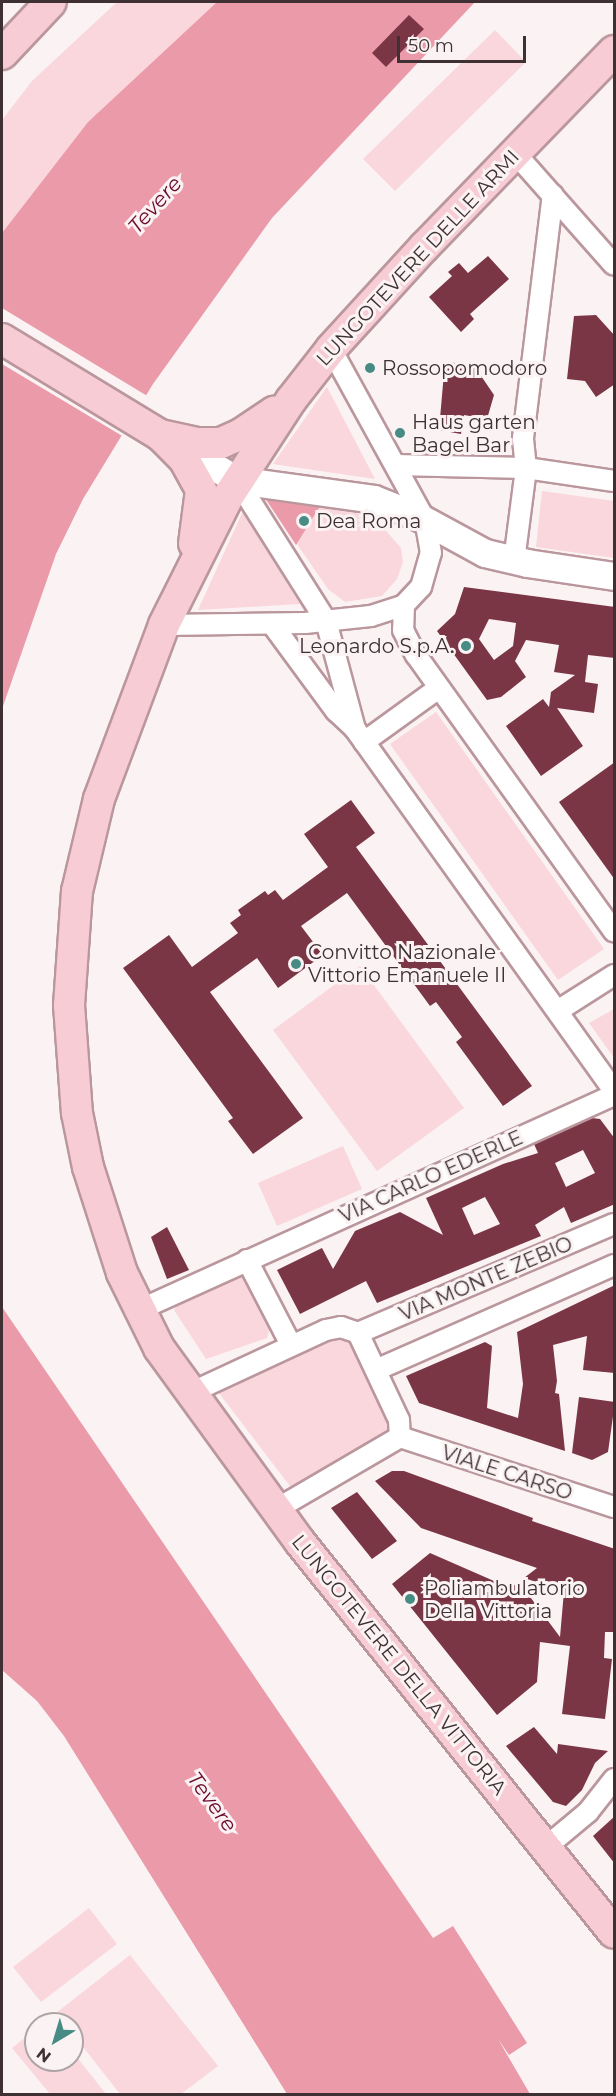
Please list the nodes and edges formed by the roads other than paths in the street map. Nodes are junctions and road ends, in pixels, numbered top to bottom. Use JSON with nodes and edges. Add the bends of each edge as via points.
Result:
{"nodes":[{"id":1,"x":51,"y":2,"type":"edge"},
{"id":2,"x":615,"y":51,"type":"edge"},
{"id":3,"x":2,"y":54,"type":"edge"},
{"id":4,"x":515,"y":153,"type":"junction"},
{"id":5,"x":553,"y":195,"type":"junction"},
{"id":6,"x":615,"y":265,"type":"edge"},
{"id":7,"x":2,"y":339,"type":"edge"},
{"id":8,"x":331,"y":349,"type":"junction"},
{"id":9,"x":291,"y":400,"type":"junction"},
{"id":10,"x":160,"y":435,"type":"junction"},
{"id":11,"x":396,"y":465,"type":"junction"},
{"id":12,"x":526,"y":468,"type":"junction"},
{"id":13,"x":237,"y":480,"type":"junction"},
{"id":14,"x":615,"y":481,"type":"edge"},
{"id":15,"x":425,"y":520,"type":"junction"},
{"id":16,"x":514,"y":561,"type":"junction"},
{"id":17,"x":190,"y":569,"type":"junction"},
{"id":18,"x":615,"y":576,"type":"edge"},
{"id":19,"x":404,"y":605,"type":"junction"},
{"id":20,"x":326,"y":621,"type":"junction"},
{"id":21,"x":272,"y":624,"type":"junction"},
{"id":22,"x":164,"y":626,"type":"junction"},
{"id":23,"x":439,"y":688,"type":"junction"},
{"id":24,"x":360,"y":735,"type":"junction"},
{"id":25,"x":615,"y":932,"type":"edge"},
{"id":26,"x":615,"y":975,"type":"edge"},
{"id":27,"x":559,"y":1010,"type":"junction"},
{"id":28,"x":615,"y":1093,"type":"edge"},
{"id":29,"x":615,"y":1224,"type":"edge"},
{"id":30,"x":247,"y":1260,"type":"junction"},
{"id":31,"x":615,"y":1265,"type":"edge"},
{"id":32,"x":139,"y":1310,"type":"junction"},
{"id":33,"x":358,"y":1333,"type":"junction"},
{"id":34,"x":291,"y":1345,"type":"junction"},
{"id":35,"x":376,"y":1370,"type":"junction"},
{"id":36,"x":188,"y":1394,"type":"junction"},
{"id":37,"x":400,"y":1437,"type":"junction"},
{"id":38,"x":615,"y":1507,"type":"edge"},
{"id":39,"x":275,"y":1510,"type":"junction"},
{"id":40,"x":615,"y":1779,"type":"edge"},
{"id":41,"x":546,"y":1847,"type":"junction"},
{"id":42,"x":615,"y":1933,"type":"edge"}],
"edges":[{"from":1,"to":3,"type":"main road"},
{"from":2,"to":4,"type":"main road","name":"LUNGOTEVERE DELLE ARMI"},
{"from":4,"to":5,"type":"street"},
{"from":4,"to":8,"type":"main road","name":"LUNGOTEVERE DELLE ARMI"},
{"from":5,"to":6,"type":"street"},
{"from":5,"to":12,"type":"street","via":[[523,438]]},
{"from":7,"to":10,"type":"main road"},
{"from":8,"to":9,"type":"main road","name":"LUNGOTEVERE DELLE ARMI"},
{"from":8,"to":11,"type":"street"},
{"from":9,"to":10,"type":"main road","via":[[226,441],[207,444]]},
{"from":9,"to":13,"type":"main road","name":"LUNGOTEVERE DELLE ARMI"},
{"from":10,"to":13,"type":"main road"},
{"from":10,"to":17,"type":"main road","via":[[191,466],[199,484],[200,508]]},
{"from":11,"to":12,"type":"street"},
{"from":11,"to":15,"type":"street"},
{"from":12,"to":14,"type":"street"},
{"from":12,"to":16,"type":"street"},
{"from":13,"to":15,"type":"main road","via":[[366,497]]},
{"from":13,"to":17,"type":"main road","name":"LUNGOTEVERE DELLE ARMI"},
{"from":13,"to":20,"type":"street"},
{"from":15,"to":16,"type":"main road","via":[[475,549]]},
{"from":15,"to":19,"type":"street","via":[[430,564],[421,587]]},
{"from":16,"to":18,"type":"main road"},
{"from":17,"to":22,"type":"main road","name":"LUNGOTEVERE DELLA VITTORIA"},
{"from":19,"to":20,"type":"street","via":[[371,616]]},
{"from":19,"to":23,"type":"street","via":[[404,634]]},
{"from":20,"to":21,"type":"street"},
{"from":20,"to":24,"type":"street"},
{"from":21,"to":22,"type":"street"},
{"from":21,"to":24,"type":"street","via":[[336,711]]},
{"from":22,"to":32,"type":"main road","name":"LUNGOTEVERE DELLA VITTORIA","via":[[99,799],[83,856],[72,930],[69,1005],[80,1130],[107,1233]]},
{"from":23,"to":24,"type":"street"},
{"from":23,"to":25,"type":"street"},
{"from":24,"to":27,"type":"street"},
{"from":26,"to":27,"type":"street"},
{"from":27,"to":28,"type":"street"},
{"from":28,"to":30,"type":"street","name":"VIA CARLO EDERLE"},
{"from":29,"to":33,"type":"street","name":"VIA MONTE ZEBIO"},
{"from":30,"to":32,"type":"street","name":"VIA CARLO EDERLE"},
{"from":30,"to":34,"type":"street"},
{"from":31,"to":35,"type":"street","name":"VIA MONTE ZEBIO"},
{"from":32,"to":36,"type":"main road","name":"LUNGOTEVERE DELLA VITTORIA"},
{"from":33,"to":34,"type":"street","via":[[336,1327]]},
{"from":33,"to":35,"type":"street"},
{"from":34,"to":36,"type":"street"},
{"from":35,"to":37,"type":"street","via":[[399,1420]]},
{"from":36,"to":39,"type":"main road","name":"LUNGOTEVERE DELLA VITTORIA"},
{"from":37,"to":38,"type":"street","name":"VIALE CARSO"},
{"from":37,"to":39,"type":"street"},
{"from":39,"to":41,"type":"main road","name":"LUNGOTEVERE DELLA VITTORIA"},
{"from":40,"to":41,"type":"street","via":[[588,1812]]},
{"from":41,"to":42,"type":"main road","name":"LUNGOTEVERE DELLA VITTORIA"}]}
